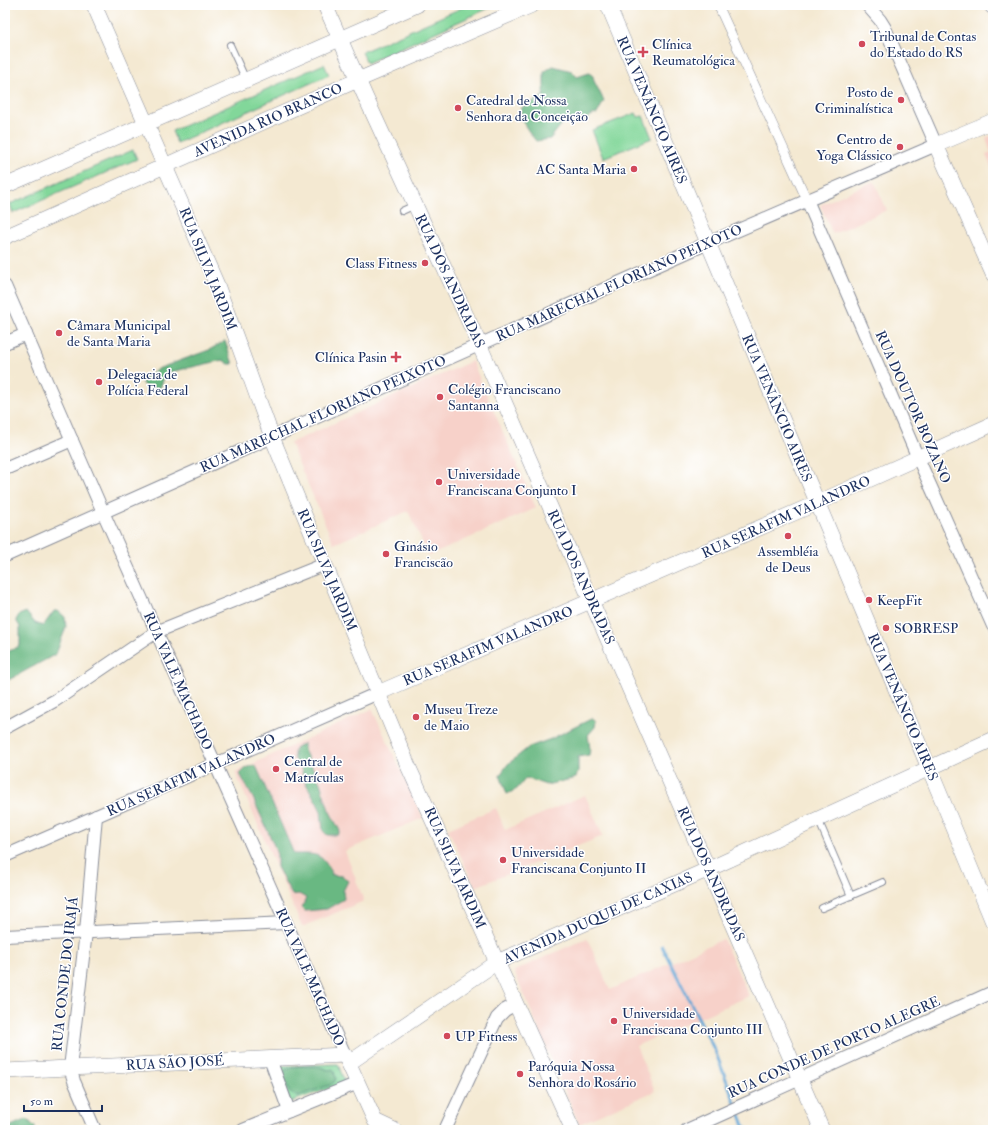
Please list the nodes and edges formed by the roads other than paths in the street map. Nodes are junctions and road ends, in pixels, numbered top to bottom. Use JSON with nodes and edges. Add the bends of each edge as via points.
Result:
{"nodes":[{"id":1,"x":94,"y":5,"type":"edge"},
{"id":2,"x":325,"y":5,"type":"edge"},
{"id":3,"x":417,"y":5,"type":"edge"},
{"id":4,"x":532,"y":5,"type":"edge"},
{"id":5,"x":608,"y":5,"type":"edge"},
{"id":6,"x":718,"y":5,"type":"edge"},
{"id":7,"x":867,"y":5,"type":"edge"},
{"id":8,"x":340,"y":39,"type":"junction"},
{"id":9,"x":230,"y":45,"type":"dead end"},
{"id":10,"x":246,"y":80,"type":"junction"},
{"id":11,"x":358,"y":80,"type":"junction"},
{"id":12,"x":993,"y":121,"type":"edge"},
{"id":13,"x":146,"y":124,"type":"junction"},
{"id":14,"x":936,"y":144,"type":"junction"},
{"id":15,"x":165,"y":166,"type":"junction"},
{"id":16,"x":5,"y":186,"type":"edge"},
{"id":17,"x":807,"y":200,"type":"junction"},
{"id":18,"x":5,"y":237,"type":"edge"},
{"id":19,"x":708,"y":243,"type":"junction"},
{"id":20,"x":993,"y":274,"type":"edge"},
{"id":21,"x":5,"y":286,"type":"edge"},
{"id":22,"x":26,"y":334,"type":"junction"},
{"id":23,"x":5,"y":343,"type":"edge"},
{"id":24,"x":479,"y":345,"type":"junction"},
{"id":25,"x":993,"y":424,"type":"edge"},
{"id":26,"x":272,"y":437,"type":"junction"},
{"id":27,"x":72,"y":440,"type":"junction"},
{"id":28,"x":918,"y":458,"type":"junction"},
{"id":29,"x":5,"y":470,"type":"edge"},
{"id":30,"x":817,"y":503,"type":"junction"},
{"id":31,"x":103,"y":512,"type":"junction"},
{"id":32,"x":5,"y":556,"type":"edge"},
{"id":33,"x":325,"y":564,"type":"junction"},
{"id":34,"x":592,"y":601,"type":"junction"},
{"id":35,"x":993,"y":626,"type":"edge"},
{"id":36,"x":156,"y":632,"type":"junction"},
{"id":37,"x":378,"y":693,"type":"junction"},
{"id":38,"x":5,"y":728,"type":"edge"},
{"id":39,"x":993,"y":739,"type":"edge"},
{"id":40,"x":215,"y":764,"type":"junction"},
{"id":41,"x":929,"y":768,"type":"junction"},
{"id":42,"x":96,"y":816,"type":"junction"},
{"id":43,"x":818,"y":819,"type":"junction"},
{"id":44,"x":5,"y":856,"type":"edge"},
{"id":45,"x":709,"y":869,"type":"junction"},
{"id":46,"x":883,"y":882,"type":"dead end"},
{"id":47,"x":851,"y":896,"type":"junction"},
{"id":48,"x":822,"y":908,"type":"dead end"},
{"id":49,"x":993,"y":922,"type":"edge"},
{"id":50,"x":286,"y":923,"type":"junction"},
{"id":51,"x":86,"y":932,"type":"junction"},
{"id":52,"x":5,"y":936,"type":"edge"},
{"id":53,"x":497,"y":962,"type":"junction"},
{"id":54,"x":993,"y":992,"type":"edge"},
{"id":55,"x":516,"y":1004,"type":"junction"},
{"id":56,"x":270,"y":1059,"type":"junction"},
{"id":57,"x":347,"y":1059,"type":"junction"},
{"id":58,"x":70,"y":1068,"type":"junction"},
{"id":59,"x":5,"y":1071,"type":"edge"},
{"id":60,"x":800,"y":1079,"type":"junction"},
{"id":61,"x":358,"y":1083,"type":"junction"},
{"id":62,"x":289,"y":1111,"type":"junction"},
{"id":63,"x":95,"y":1130,"type":"edge"},
{"id":64,"x":243,"y":1130,"type":"edge"},
{"id":65,"x":391,"y":1130,"type":"edge"},
{"id":66,"x":445,"y":1130,"type":"edge"},
{"id":67,"x":573,"y":1130,"type":"edge"},
{"id":68,"x":687,"y":1130,"type":"edge"},
{"id":69,"x":822,"y":1130,"type":"edge"}],
"edges":[{"from":1,"to":13,"type":"street","name":"RUA SILVA JARDIM"},
{"from":2,"to":8,"type":"street","name":"RUA DOS ANDRADAS"},
{"from":3,"to":8,"type":"street"},
{"from":4,"to":11,"type":"street","name":"AVENIDA RIO BRANCO"},
{"from":5,"to":19,"type":"street","name":"RUA VENÂNCIO AIRES"},
{"from":6,"to":17,"type":"street"},
{"from":7,"to":14,"type":"street","via":[[885,28]]},
{"from":8,"to":10,"type":"street"},
{"from":8,"to":11,"type":"street","name":"RUA DOS ANDRADAS"},
{"from":9,"to":10,"type":"lane"},
{"from":10,"to":13,"type":"street"},
{"from":11,"to":15,"type":"street","name":"AVENIDA RIO BRANCO"},
{"from":11,"to":24,"type":"street","name":"RUA DOS ANDRADAS","via":[[408,208]]},
{"from":12,"to":14,"type":"street","name":"RUA MARECHAL FLORIANO PEIXOTO"},
{"from":13,"to":15,"type":"street","name":"RUA SILVA JARDIM"},
{"from":13,"to":16,"type":"street"},
{"from":14,"to":17,"type":"street","name":"RUA MARECHAL FLORIANO PEIXOTO"},
{"from":14,"to":20,"type":"street"},
{"from":15,"to":18,"type":"street","name":"AVENIDA RIO BRANCO"},
{"from":15,"to":26,"type":"street","name":"RUA SILVA JARDIM","via":[[217,285]]},
{"from":17,"to":19,"type":"street","name":"RUA MARECHAL FLORIANO PEIXOTO"},
{"from":17,"to":28,"type":"street","name":"RUA DOUTOR BOZANO"},
{"from":19,"to":24,"type":"street","name":"RUA MARECHAL FLORIANO PEIXOTO"},
{"from":19,"to":30,"type":"street","name":"RUA VENÂNCIO AIRES"},
{"from":21,"to":22,"type":"street","name":"RUA VALE MACHADO"},
{"from":22,"to":23,"type":"street"},
{"from":22,"to":27,"type":"street","name":"RUA VALE MACHADO"},
{"from":24,"to":26,"type":"street","name":"RUA MARECHAL FLORIANO PEIXOTO"},
{"from":24,"to":34,"type":"street","name":"RUA DOS ANDRADAS"},
{"from":25,"to":28,"type":"street","name":"RUA SERAFIM VALANDRO"},
{"from":26,"to":31,"type":"street","name":"RUA MARECHAL FLORIANO PEIXOTO"},
{"from":26,"to":33,"type":"street","name":"RUA SILVA JARDIM"},
{"from":27,"to":29,"type":"street"},
{"from":27,"to":31,"type":"street","name":"RUA VALE MACHADO"},
{"from":28,"to":30,"type":"street","name":"RUA SERAFIM VALANDRO"},
{"from":28,"to":35,"type":"street","name":"RUA DOUTOR BOZANO"},
{"from":30,"to":34,"type":"street","name":"RUA SERAFIM VALANDRO"},
{"from":30,"to":41,"type":"street","name":"RUA VENÂNCIO AIRES"},
{"from":31,"to":32,"type":"street","name":"RUA MARECHAL FLORIANO PEIXOTO"},
{"from":31,"to":36,"type":"street","name":"RUA VALE MACHADO"},
{"from":33,"to":36,"type":"street"},
{"from":33,"to":37,"type":"street","name":"RUA SILVA JARDIM"},
{"from":34,"to":37,"type":"street","name":"RUA SERAFIM VALANDRO"},
{"from":34,"to":45,"type":"street","name":"RUA DOS ANDRADAS"},
{"from":36,"to":38,"type":"street","via":[[56,700]]},
{"from":36,"to":40,"type":"street","name":"RUA VALE MACHADO"},
{"from":37,"to":40,"type":"street","name":"RUA SERAFIM VALANDRO"},
{"from":37,"to":53,"type":"street","name":"RUA SILVA JARDIM"},
{"from":39,"to":41,"type":"street","name":"AVENIDA DUQUE DE CAXIAS"},
{"from":40,"to":42,"type":"street","name":"RUA SERAFIM VALANDRO"},
{"from":40,"to":50,"type":"street","name":"RUA VALE MACHADO"},
{"from":41,"to":43,"type":"street","name":"AVENIDA DUQUE DE CAXIAS"},
{"from":41,"to":49,"type":"street","name":"RUA VENÂNCIO AIRES"},
{"from":42,"to":44,"type":"street","name":"RUA SERAFIM VALANDRO"},
{"from":42,"to":51,"type":"street","name":"RUA CONDE DO IRAJÁ"},
{"from":43,"to":45,"type":"street","name":"AVENIDA DUQUE DE CAXIAS"},
{"from":43,"to":47,"type":"lane"},
{"from":45,"to":53,"type":"street","name":"AVENIDA DUQUE DE CAXIAS"},
{"from":45,"to":60,"type":"street","name":"RUA DOS ANDRADAS"},
{"from":46,"to":47,"type":"lane"},
{"from":47,"to":48,"type":"lane"},
{"from":50,"to":51,"type":"street"},
{"from":50,"to":57,"type":"street","name":"RUA VALE MACHADO"},
{"from":51,"to":52,"type":"street"},
{"from":51,"to":58,"type":"street","name":"RUA CONDE DO IRAJÁ"},
{"from":53,"to":55,"type":"street","name":"RUA SILVA JARDIM"},
{"from":53,"to":57,"type":"street","name":"AVENIDA DUQUE DE CAXIAS"},
{"from":54,"to":60,"type":"street","name":"RUA CONDE DE PORTO ALEGRE"},
{"from":55,"to":66,"type":"street","via":[[497,1018]]},
{"from":55,"to":67,"type":"street","name":"RUA SILVA JARDIM"},
{"from":56,"to":57,"type":"street","name":"RUA SÃO JOSÉ"},
{"from":56,"to":58,"type":"street","name":"RUA SÃO JOSÉ"},
{"from":56,"to":62,"type":"street"},
{"from":57,"to":61,"type":"street","name":"RUA VALE MACHADO"},
{"from":58,"to":59,"type":"street","name":"RUA SÃO JOSÉ"},
{"from":58,"to":63,"type":"street","name":"RUA CONDE DO IRAJÁ"},
{"from":60,"to":68,"type":"street","name":"RUA CONDE DE PORTO ALEGRE"},
{"from":60,"to":69,"type":"street","name":"RUA DOS ANDRADAS"},
{"from":61,"to":62,"type":"street"},
{"from":61,"to":65,"type":"street","name":"RUA VALE MACHADO","via":[[375,1121]]},
{"from":62,"to":64,"type":"street"}]}
